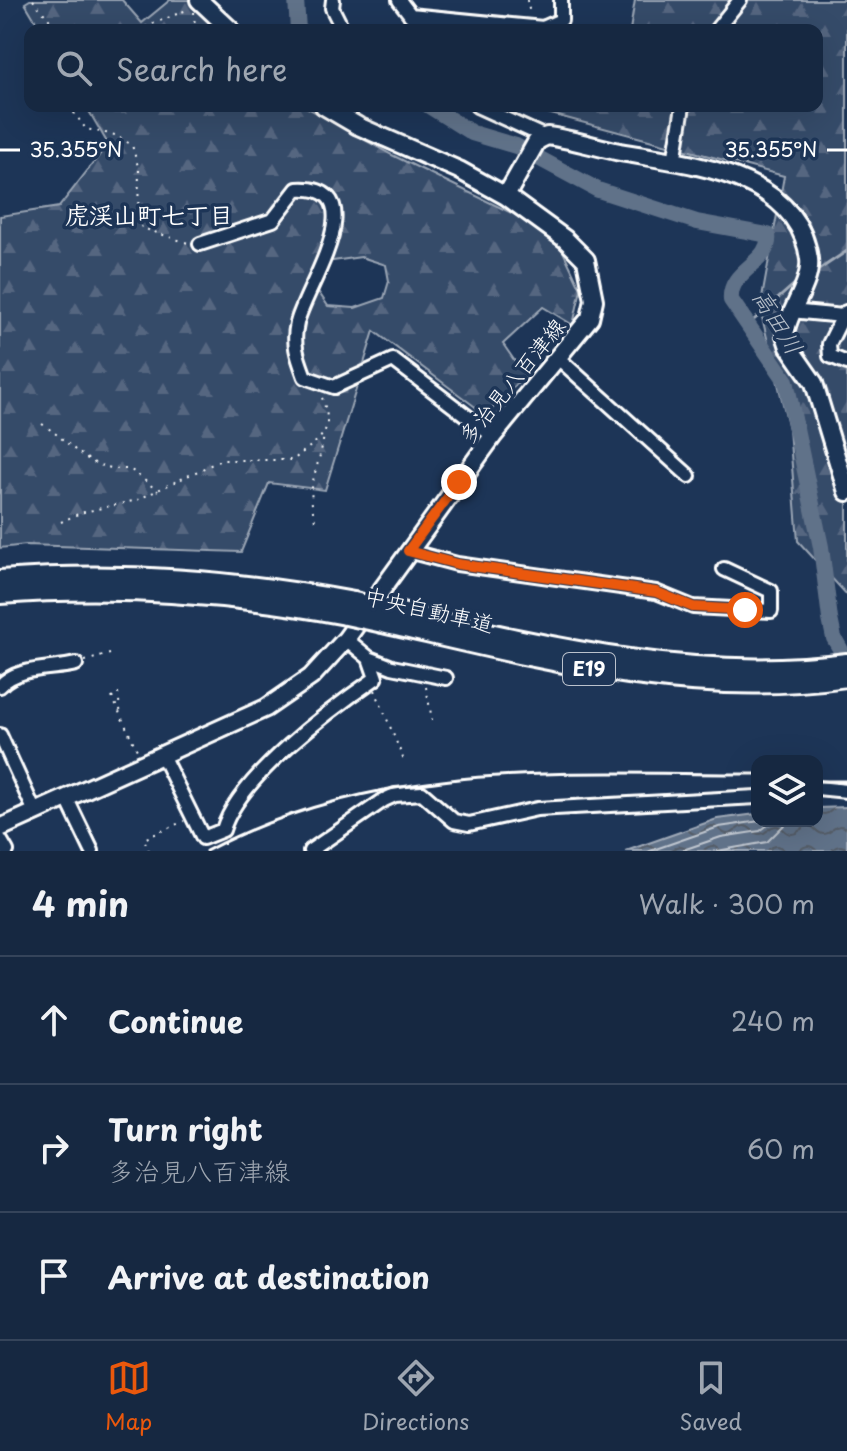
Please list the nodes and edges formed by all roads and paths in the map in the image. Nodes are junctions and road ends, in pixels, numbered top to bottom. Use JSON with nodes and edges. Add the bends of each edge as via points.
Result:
{"nodes":[{"id":1,"x":33,"y":0,"type":"edge"},
{"id":2,"x":333,"y":0,"type":"edge"},
{"id":3,"x":399,"y":0,"type":"edge"},
{"id":4,"x":527,"y":0,"type":"edge"},
{"id":5,"x":561,"y":0,"type":"edge"},
{"id":6,"x":740,"y":0,"type":"edge"},
{"id":7,"x":196,"y":4,"type":"edge"},
{"id":8,"x":410,"y":15,"type":"junction"},
{"id":9,"x":53,"y":24,"type":"edge"},
{"id":10,"x":151,"y":24,"type":"edge"},
{"id":11,"x":195,"y":24,"type":"edge"},
{"id":12,"x":223,"y":24,"type":"edge"},
{"id":13,"x":340,"y":24,"type":"edge"},
{"id":14,"x":417,"y":24,"type":"edge"},
{"id":15,"x":502,"y":24,"type":"edge"},
{"id":16,"x":532,"y":24,"type":"edge"},
{"id":17,"x":552,"y":24,"type":"edge"},
{"id":18,"x":721,"y":24,"type":"edge"},
{"id":19,"x":73,"y":112,"type":"edge"},
{"id":20,"x":334,"y":112,"type":"edge"},
{"id":21,"x":488,"y":112,"type":"edge"},
{"id":22,"x":682,"y":112,"type":"edge"},
{"id":23,"x":540,"y":139,"type":"junction"},
{"id":24,"x":674,"y":162,"type":"junction"},
{"id":25,"x":511,"y":189,"type":"junction"},
{"id":26,"x":200,"y":244,"type":"joint"},
{"id":27,"x":791,"y":311,"type":"junction"},
{"id":28,"x":845,"y":314,"type":"edge"},
{"id":29,"x":558,"y":358,"type":"junction"},
{"id":30,"x":847,"y":363,"type":"edge"},
{"id":31,"x":324,"y":383,"type":"junction"},
{"id":32,"x":42,"y":424,"type":"dead end"},
{"id":33,"x":325,"y":434,"type":"junction"},
{"id":34,"x":493,"y":436,"type":"junction"},
{"id":35,"x":689,"y":476,"type":"dead end"},
{"id":36,"x":158,"y":491,"type":"junction"},
{"id":37,"x":847,"y":492,"type":"edge"},
{"id":38,"x":315,"y":520,"type":"dead end"},
{"id":39,"x":61,"y":522,"type":"dead end"},
{"id":40,"x":408,"y":551,"type":"junction"},
{"id":41,"x":724,"y":569,"type":"dead end"},
{"id":42,"x":0,"y":580,"type":"edge"},
{"id":43,"x":0,"y":594,"type":"edge"},
{"id":44,"x":350,"y":609,"type":"junction"},
{"id":45,"x":346,"y":639,"type":"junction"},
{"id":46,"x":110,"y":654,"type":"dead end"},
{"id":47,"x":369,"y":658,"type":"junction"},
{"id":48,"x":847,"y":663,"type":"edge"},
{"id":49,"x":76,"y":664,"type":"joint"},
{"id":50,"x":424,"y":674,"type":"junction"},
{"id":51,"x":794,"y":676,"type":"junction"},
{"id":52,"x":847,"y":677,"type":"edge"},
{"id":53,"x":446,"y":678,"type":"dead end"},
{"id":54,"x":372,"y":681,"type":"junction"},
{"id":55,"x":0,"y":686,"type":"edge"},
{"id":56,"x":118,"y":693,"type":"dead end"},
{"id":57,"x":112,"y":697,"type":"dead end"},
{"id":58,"x":122,"y":719,"type":"junction"},
{"id":59,"x":433,"y":725,"type":"dead end"},
{"id":60,"x":0,"y":735,"type":"edge"},
{"id":61,"x":162,"y":755,"type":"junction"},
{"id":62,"x":403,"y":758,"type":"dead end"},
{"id":63,"x":144,"y":763,"type":"junction"},
{"id":64,"x":823,"y":789,"type":"edge"},
{"id":65,"x":847,"y":791,"type":"edge"},
{"id":66,"x":751,"y":797,"type":"edge"},
{"id":67,"x":67,"y":799,"type":"junction"},
{"id":68,"x":35,"y":812,"type":"junction"},
{"id":69,"x":193,"y":817,"type":"junction"},
{"id":70,"x":0,"y":828,"type":"edge"},
{"id":71,"x":0,"y":839,"type":"edge"},
{"id":72,"x":7,"y":851,"type":"edge"},
{"id":73,"x":92,"y":851,"type":"edge"},
{"id":74,"x":149,"y":851,"type":"edge"},
{"id":75,"x":310,"y":851,"type":"edge"}],
"edges":[{"from":1,"to":9,"type":"path"},
{"from":2,"to":13,"type":"street"},
{"from":3,"to":8,"type":"street"},
{"from":4,"to":16,"type":"path"},
{"from":5,"to":17,"type":"street","via":[[561,20]]},
{"from":6,"to":18,"type":"street"},
{"from":7,"to":10,"type":"path"},
{"from":7,"to":11,"type":"path"},
{"from":7,"to":12,"type":"main road"},
{"from":8,"to":14,"type":"street"},
{"from":8,"to":15,"type":"street"},
{"from":19,"to":26,"type":"path","via":[[86,129],[132,145],[142,228]]},
{"from":20,"to":25,"type":"main road","name":"多治見八百津線"},
{"from":21,"to":23,"type":"street"},
{"from":22,"to":24,"type":"street"},
{"from":23,"to":24,"type":"main road"},
{"from":23,"to":25,"type":"main road"},
{"from":24,"to":27,"type":"main road","via":[[756,185],[774,197],[804,241],[809,260]]},
{"from":25,"to":29,"type":"main road","name":"多治見八百津線","via":[[586,260],[594,300],[590,318]]},
{"from":26,"to":31,"type":"street","via":[[273,220],[297,189],[311,189],[332,204],[335,236],[306,296],[294,346],[305,377]]},
{"from":27,"to":28,"type":"street"},
{"from":27,"to":37,"type":"main road","via":[[785,335],[814,383]]},
{"from":28,"to":30,"type":"street","via":[[829,344],[830,356]]},
{"from":29,"to":34,"type":"main road","name":"多治見八百津線"},
{"from":29,"to":35,"type":"street"},
{"from":31,"to":33,"type":"path","via":[[320,392],[329,420]]},
{"from":31,"to":34,"type":"street","via":[[334,387],[393,360]]},
{"from":32,"to":36,"type":"path","via":[[72,451],[108,470],[130,469]]},
{"from":33,"to":36,"type":"path","via":[[286,462],[221,460]]},
{"from":33,"to":38,"type":"path","via":[[309,496]]},
{"from":34,"to":40,"type":"main road","name":"多治見八百津線"},
{"from":36,"to":39,"type":"path"},
{"from":40,"to":41,"type":"street","via":[[457,564],[656,592],[693,607],[771,611],[771,591]]},
{"from":40,"to":45,"type":"main road","name":"多治見八百津線"},
{"from":42,"to":44,"type":"highway","name":"中央自動車道","number":"E19","via":[[185,578]]},
{"from":43,"to":44,"type":"highway","name":"中央自動車道","number":"E19","via":[[164,590]]},
{"from":44,"to":51,"type":"highway","name":"中央自動車道","number":"E19","bridge":true,"via":[[560,663],[654,679]]},
{"from":45,"to":47,"type":"street"},
{"from":45,"to":61,"type":"main road","name":"多治見八百津線","via":[[292,693]]},
{"from":46,"to":49,"type":"path"},
{"from":47,"to":50,"type":"street"},
{"from":47,"to":54,"type":"street","via":[[376,678]]},
{"from":48,"to":51,"type":"highway","name":"中央自動車道","number":"E19"},
{"from":49,"to":55,"type":"street","via":[[31,670]]},
{"from":50,"to":53,"type":"street"},
{"from":50,"to":59,"type":"path"},
{"from":51,"to":52,"type":"highway","name":"中央自動車道","number":"E19"},
{"from":54,"to":62,"type":"path"},
{"from":54,"to":69,"type":"street","via":[[286,748],[229,811],[223,830],[203,838]]},
{"from":56,"to":58,"type":"path"},
{"from":57,"to":58,"type":"path"},
{"from":58,"to":63,"type":"path"},
{"from":60,"to":68,"type":"street"},
{"from":61,"to":63,"type":"main road","name":"多治見八百津線"},
{"from":61,"to":69,"type":"street"},
{"from":63,"to":67,"type":"main road","name":"多治見八百津線"},
{"from":64,"to":65,"type":"street"},
{"from":66,"to":75,"type":"street","via":[[537,809],[469,824],[454,821],[422,793],[395,795]]},
{"from":67,"to":68,"type":"main road","name":"多治見八百津線"},
{"from":67,"to":73,"type":"street"},
{"from":68,"to":70,"type":"main road","name":"多治見八百津線"},
{"from":69,"to":74,"type":"path","via":[[144,839]]},
{"from":71,"to":72,"type":"street"}]}
